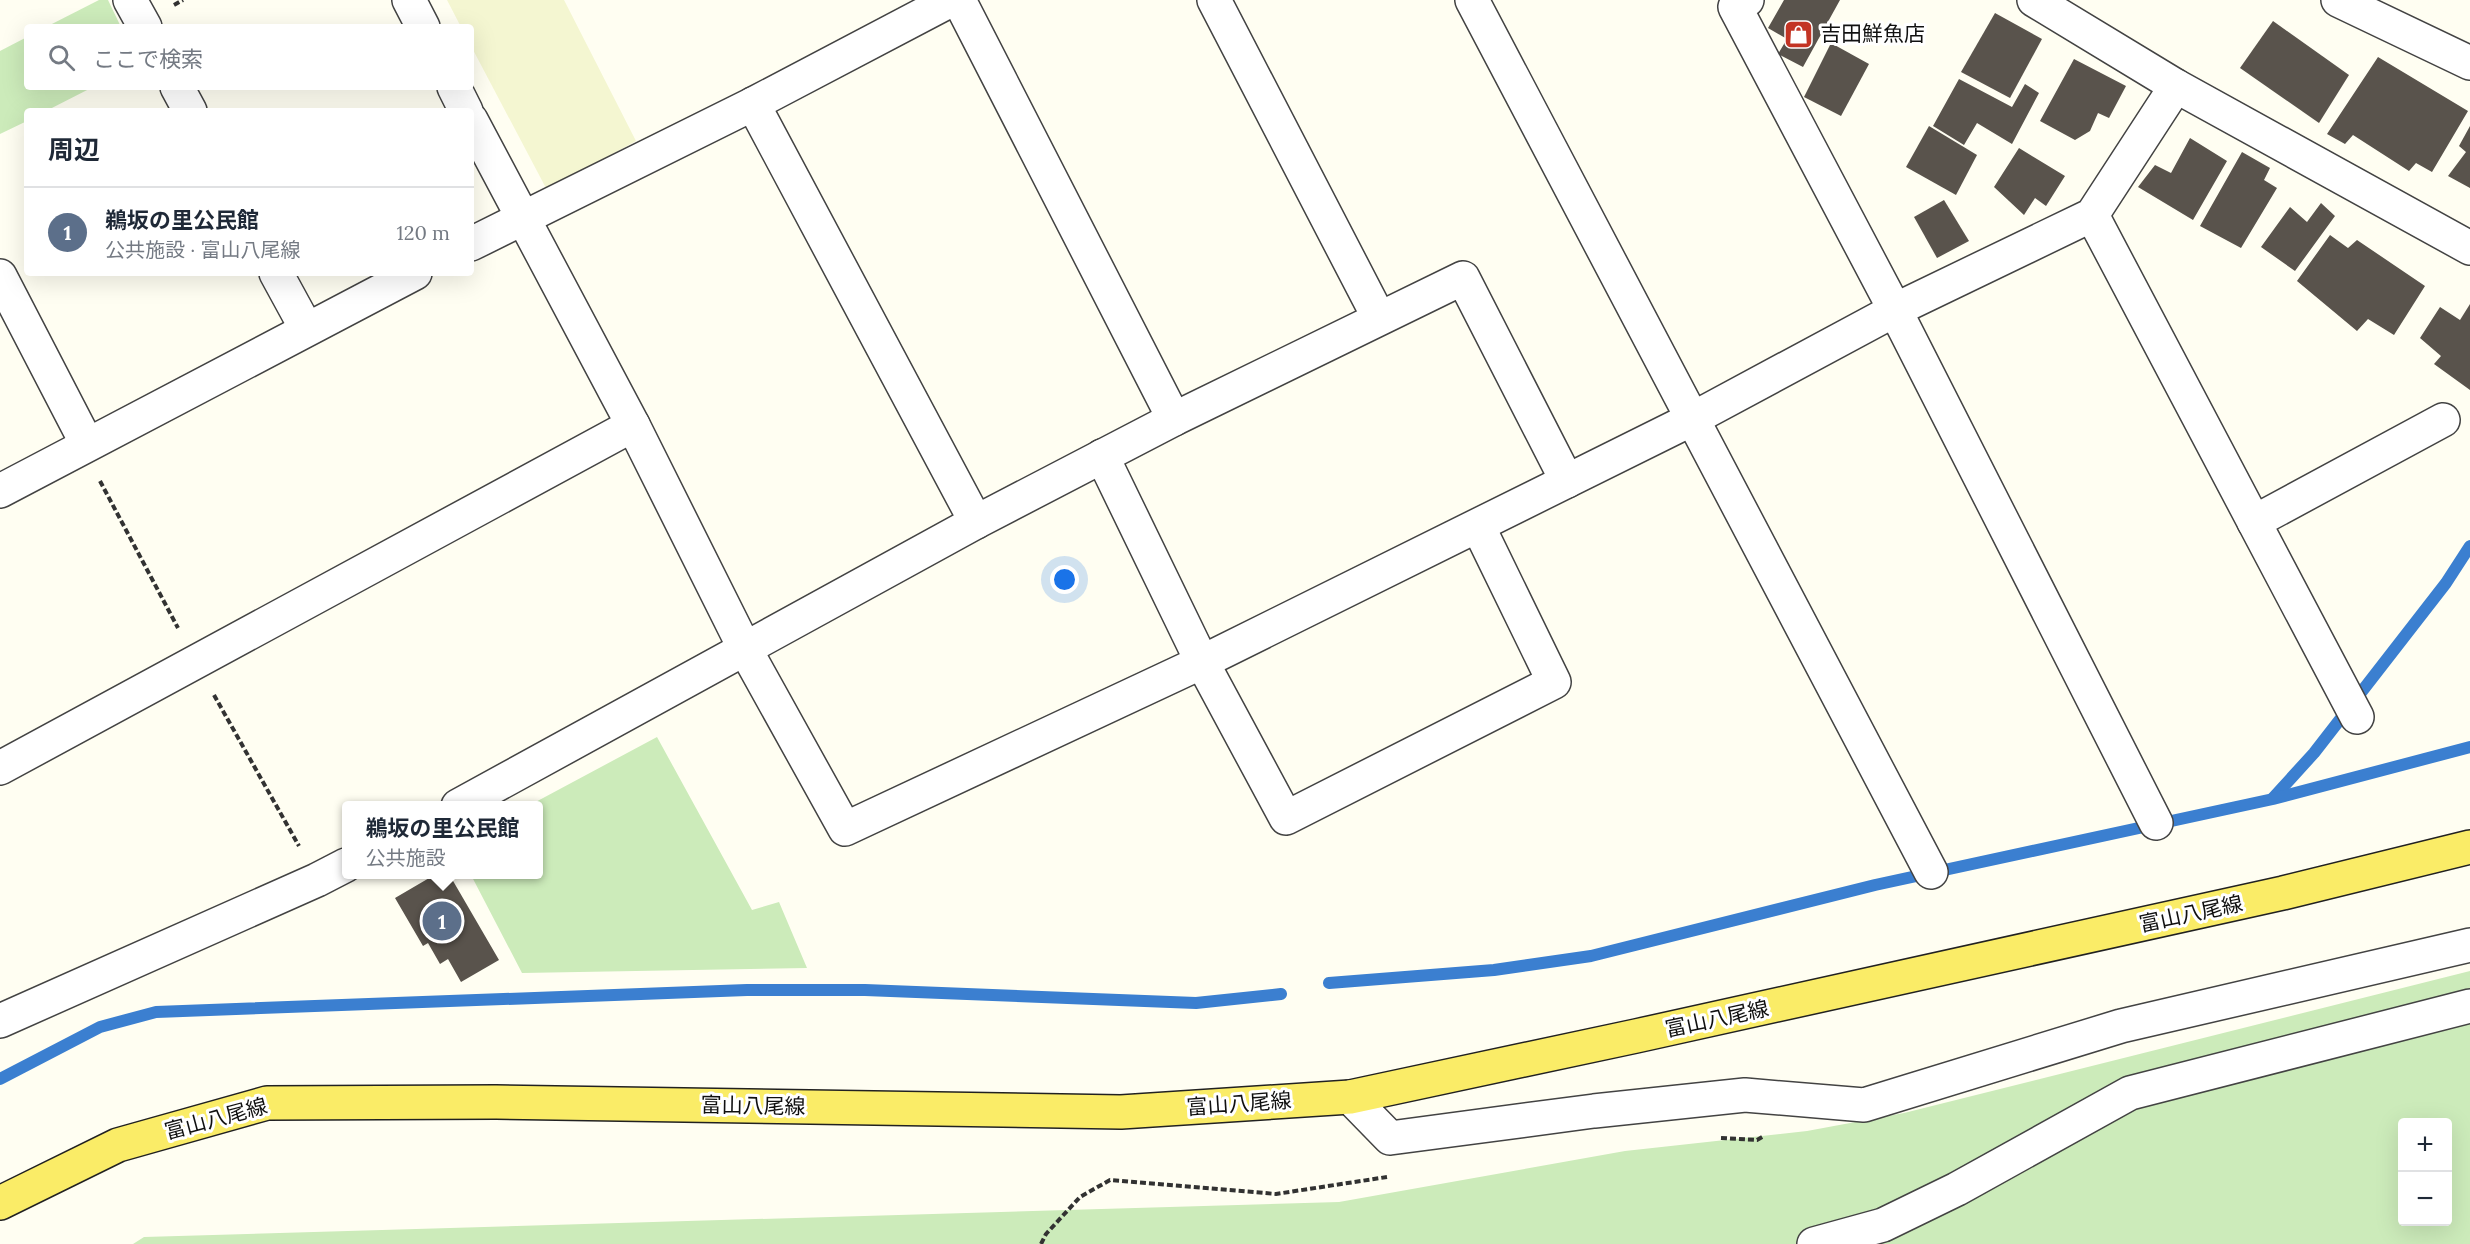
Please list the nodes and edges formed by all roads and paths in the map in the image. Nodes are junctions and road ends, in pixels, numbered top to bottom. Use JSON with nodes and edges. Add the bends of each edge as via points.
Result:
{"nodes":[{"id":1,"x":130,"y":0,"type":"edge"},
{"id":2,"x":409,"y":0,"type":"edge"},
{"id":3,"x":951,"y":0,"type":"edge"},
{"id":4,"x":959,"y":0,"type":"edge"},
{"id":5,"x":1214,"y":0,"type":"edge"},
{"id":6,"x":1472,"y":0,"type":"edge"},
{"id":7,"x":1747,"y":0,"type":"edge"},
{"id":8,"x":2338,"y":0,"type":"edge"},
{"id":9,"x":2042,"y":2,"type":"edge"},
{"id":10,"x":143,"y":24,"type":"edge"},
{"id":11,"x":421,"y":24,"type":"edge"},
{"id":12,"x":2470,"y":63,"type":"edge"},
{"id":13,"x":2176,"y":86,"type":"junction"},
{"id":14,"x":179,"y":90,"type":"edge"},
{"id":15,"x":456,"y":90,"type":"edge"},
{"id":16,"x":753,"y":104,"type":"junction"},
{"id":17,"x":188,"y":108,"type":"edge"},
{"id":18,"x":464,"y":108,"type":"edge"},
{"id":19,"x":474,"y":126,"type":"edge"},
{"id":20,"x":2092,"y":215,"type":"junction"},
{"id":21,"x":522,"y":218,"type":"junction"},
{"id":22,"x":474,"y":242,"type":"edge"},
{"id":23,"x":2470,"y":248,"type":"edge"},
{"id":24,"x":0,"y":276,"type":"edge"},
{"id":25,"x":278,"y":276,"type":"edge"},
{"id":26,"x":409,"y":276,"type":"edge"},
{"id":27,"x":1895,"y":310,"type":"junction"},
{"id":28,"x":1379,"y":318,"type":"junction"},
{"id":29,"x":306,"y":328,"type":"junction"},
{"id":30,"x":1694,"y":418,"type":"junction"},
{"id":31,"x":1174,"y":419,"type":"junction"},
{"id":32,"x":2443,"y":420,"type":"dead end"},
{"id":33,"x":633,"y":425,"type":"junction"},
{"id":34,"x":87,"y":444,"type":"junction"},
{"id":35,"x":1102,"y":456,"type":"junction"},
{"id":36,"x":1567,"y":481,"type":"junction"},
{"id":37,"x":0,"y":491,"type":"edge"},
{"id":38,"x":976,"y":522,"type":"junction"},
{"id":39,"x":2254,"y":522,"type":"junction"},
{"id":40,"x":1478,"y":526,"type":"junction"},
{"id":41,"x":745,"y":649,"type":"junction"},
{"id":42,"x":1202,"y":662,"type":"junction"},
{"id":43,"x":2357,"y":717,"type":"dead end"},
{"id":44,"x":0,"y":768,"type":"edge"},
{"id":45,"x":467,"y":801,"type":"edge"},
{"id":46,"x":2157,"y":823,"type":"dead end"},
{"id":47,"x":2470,"y":847,"type":"edge"},
{"id":48,"x":342,"y":867,"type":"edge"},
{"id":49,"x":1931,"y":872,"type":"dead end"},
{"id":50,"x":2470,"y":945,"type":"edge"},
{"id":51,"x":2470,"y":1006,"type":"edge"},
{"id":52,"x":0,"y":1021,"type":"edge"},
{"id":53,"x":1350,"y":1097,"type":"junction"},
{"id":54,"x":0,"y":1203,"type":"edge"},
{"id":55,"x":1814,"y":1244,"type":"edge"}],
"edges":[{"from":1,"to":10,"type":"street"},
{"from":2,"to":11,"type":"street"},
{"from":3,"to":16,"type":"street"},
{"from":4,"to":31,"type":"street"},
{"from":5,"to":28,"type":"street"},
{"from":6,"to":30,"type":"street"},
{"from":7,"to":27,"type":"street","via":[[1735,7]]},
{"from":8,"to":12,"type":"street"},
{"from":9,"to":13,"type":"street"},
{"from":13,"to":20,"type":"street"},
{"from":13,"to":23,"type":"street"},
{"from":14,"to":17,"type":"street"},
{"from":15,"to":18,"type":"street"},
{"from":16,"to":21,"type":"street"},
{"from":16,"to":38,"type":"street"},
{"from":19,"to":21,"type":"street"},
{"from":20,"to":27,"type":"street"},
{"from":20,"to":39,"type":"street"},
{"from":21,"to":22,"type":"street"},
{"from":21,"to":33,"type":"street"},
{"from":24,"to":34,"type":"street"},
{"from":25,"to":29,"type":"street"},
{"from":26,"to":29,"type":"street"},
{"from":27,"to":30,"type":"street"},
{"from":27,"to":46,"type":"street"},
{"from":28,"to":31,"type":"street"},
{"from":28,"to":36,"type":"street","via":[[1463,278]]},
{"from":29,"to":34,"type":"street"},
{"from":30,"to":36,"type":"street"},
{"from":30,"to":49,"type":"street"},
{"from":31,"to":35,"type":"street"},
{"from":32,"to":39,"type":"street"},
{"from":33,"to":41,"type":"street"},
{"from":33,"to":44,"type":"street"},
{"from":34,"to":37,"type":"street"},
{"from":35,"to":38,"type":"street"},
{"from":35,"to":42,"type":"street"},
{"from":36,"to":40,"type":"street"},
{"from":38,"to":41,"type":"street"},
{"from":39,"to":43,"type":"street"},
{"from":40,"to":42,"type":"street"},
{"from":40,"to":42,"type":"street","via":[[1554,682],[1286,818]]},
{"from":41,"to":42,"type":"street","via":[[845,829]]},
{"from":41,"to":45,"type":"street"},
{"from":47,"to":53,"type":"main road","name":"富山八尾線","via":[[2283,893]]},
{"from":48,"to":52,"type":"street"},
{"from":50,"to":53,"type":"street","via":[[2121,1026],[1864,1105],[1745,1095],[1390,1138]]},
{"from":51,"to":55,"type":"street","via":[[2130,1093],[1957,1189],[1883,1225]]},
{"from":53,"to":54,"type":"main road","name":"富山八尾線","via":[[1121,1112],[496,1102],[267,1103],[118,1145]]}]}
